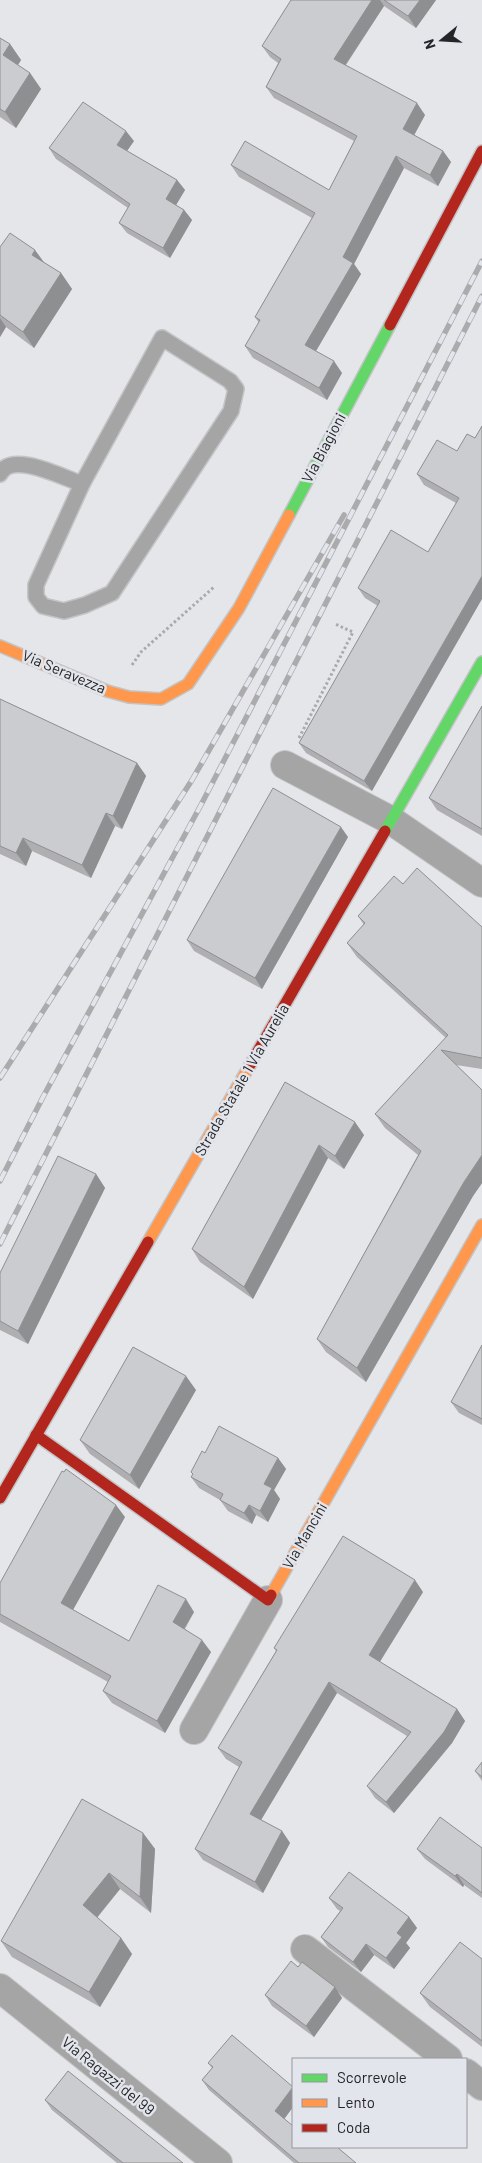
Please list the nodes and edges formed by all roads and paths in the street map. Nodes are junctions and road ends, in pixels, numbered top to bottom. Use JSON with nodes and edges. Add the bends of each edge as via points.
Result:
{"nodes":[{"id":1,"x":482,"y":151,"type":"edge"},
{"id":2,"x":0,"y":474,"type":"edge"},
{"id":3,"x":82,"y":484,"type":"junction"},
{"id":4,"x":215,"y":586,"type":"dead end"},
{"id":5,"x":334,"y":624,"type":"dead end"},
{"id":6,"x":0,"y":646,"type":"edge"},
{"id":7,"x":482,"y":662,"type":"edge"},
{"id":8,"x":107,"y":691,"type":"junction"},
{"id":9,"x":129,"y":697,"type":"joint"},
{"id":10,"x":285,"y":765,"type":"joint"},
{"id":11,"x":392,"y":821,"type":"junction"},
{"id":12,"x":482,"y":883,"type":"edge"},
{"id":13,"x":482,"y":1225,"type":"edge"},
{"id":14,"x":36,"y":1435,"type":"junction"},
{"id":15,"x":0,"y":1498,"type":"edge"},
{"id":16,"x":268,"y":1600,"type":"junction"},
{"id":17,"x":194,"y":1730,"type":"dead end"},
{"id":18,"x":305,"y":1949,"type":"dead end"},
{"id":19,"x":0,"y":1988,"type":"edge"},
{"id":20,"x":447,"y":2058,"type":"edge"},
{"id":21,"x":467,"y":2074,"type":"edge"},
{"id":22,"x":482,"y":2086,"type":"edge"},
{"id":23,"x":218,"y":2163,"type":"edge"}],
"edges":[{"from":1,"to":9,"type":"street","name":"Via Biagioni","via":[[239,608],[188,684],[161,699]]},
{"from":2,"to":3,"type":"lane","via":[[13,464],[24,464]]},
{"from":3,"to":3,"type":"lane","via":[[36,585],[36,597],[43,606],[64,611],[112,593],[231,411],[236,389],[162,338]]},
{"from":4,"to":8,"type":"path","via":[[141,652]]},
{"from":5,"to":10,"type":"path","via":[[353,632]]},
{"from":6,"to":8,"type":"street","name":"Via Seravezza"},
{"from":7,"to":11,"type":"street","name":"Strada Statale 1 Via Aurelia"},
{"from":8,"to":9,"type":"street","name":"Via Seravezza"},
{"from":10,"to":11,"type":"street"},
{"from":11,"to":12,"type":"street"},
{"from":11,"to":14,"type":"street","name":"Strada Statale 1 Via Aurelia"},
{"from":13,"to":16,"type":"street","name":"Via Mancini"},
{"from":14,"to":15,"type":"street","name":"Strada Statale 1 Via Aurelia"},
{"from":14,"to":16,"type":"street"},
{"from":16,"to":17,"type":"street"},
{"from":18,"to":20,"type":"street"},
{"from":19,"to":23,"type":"street","name":"Via Ragazzi del 99"},
{"from":21,"to":22,"type":"street"}]}
